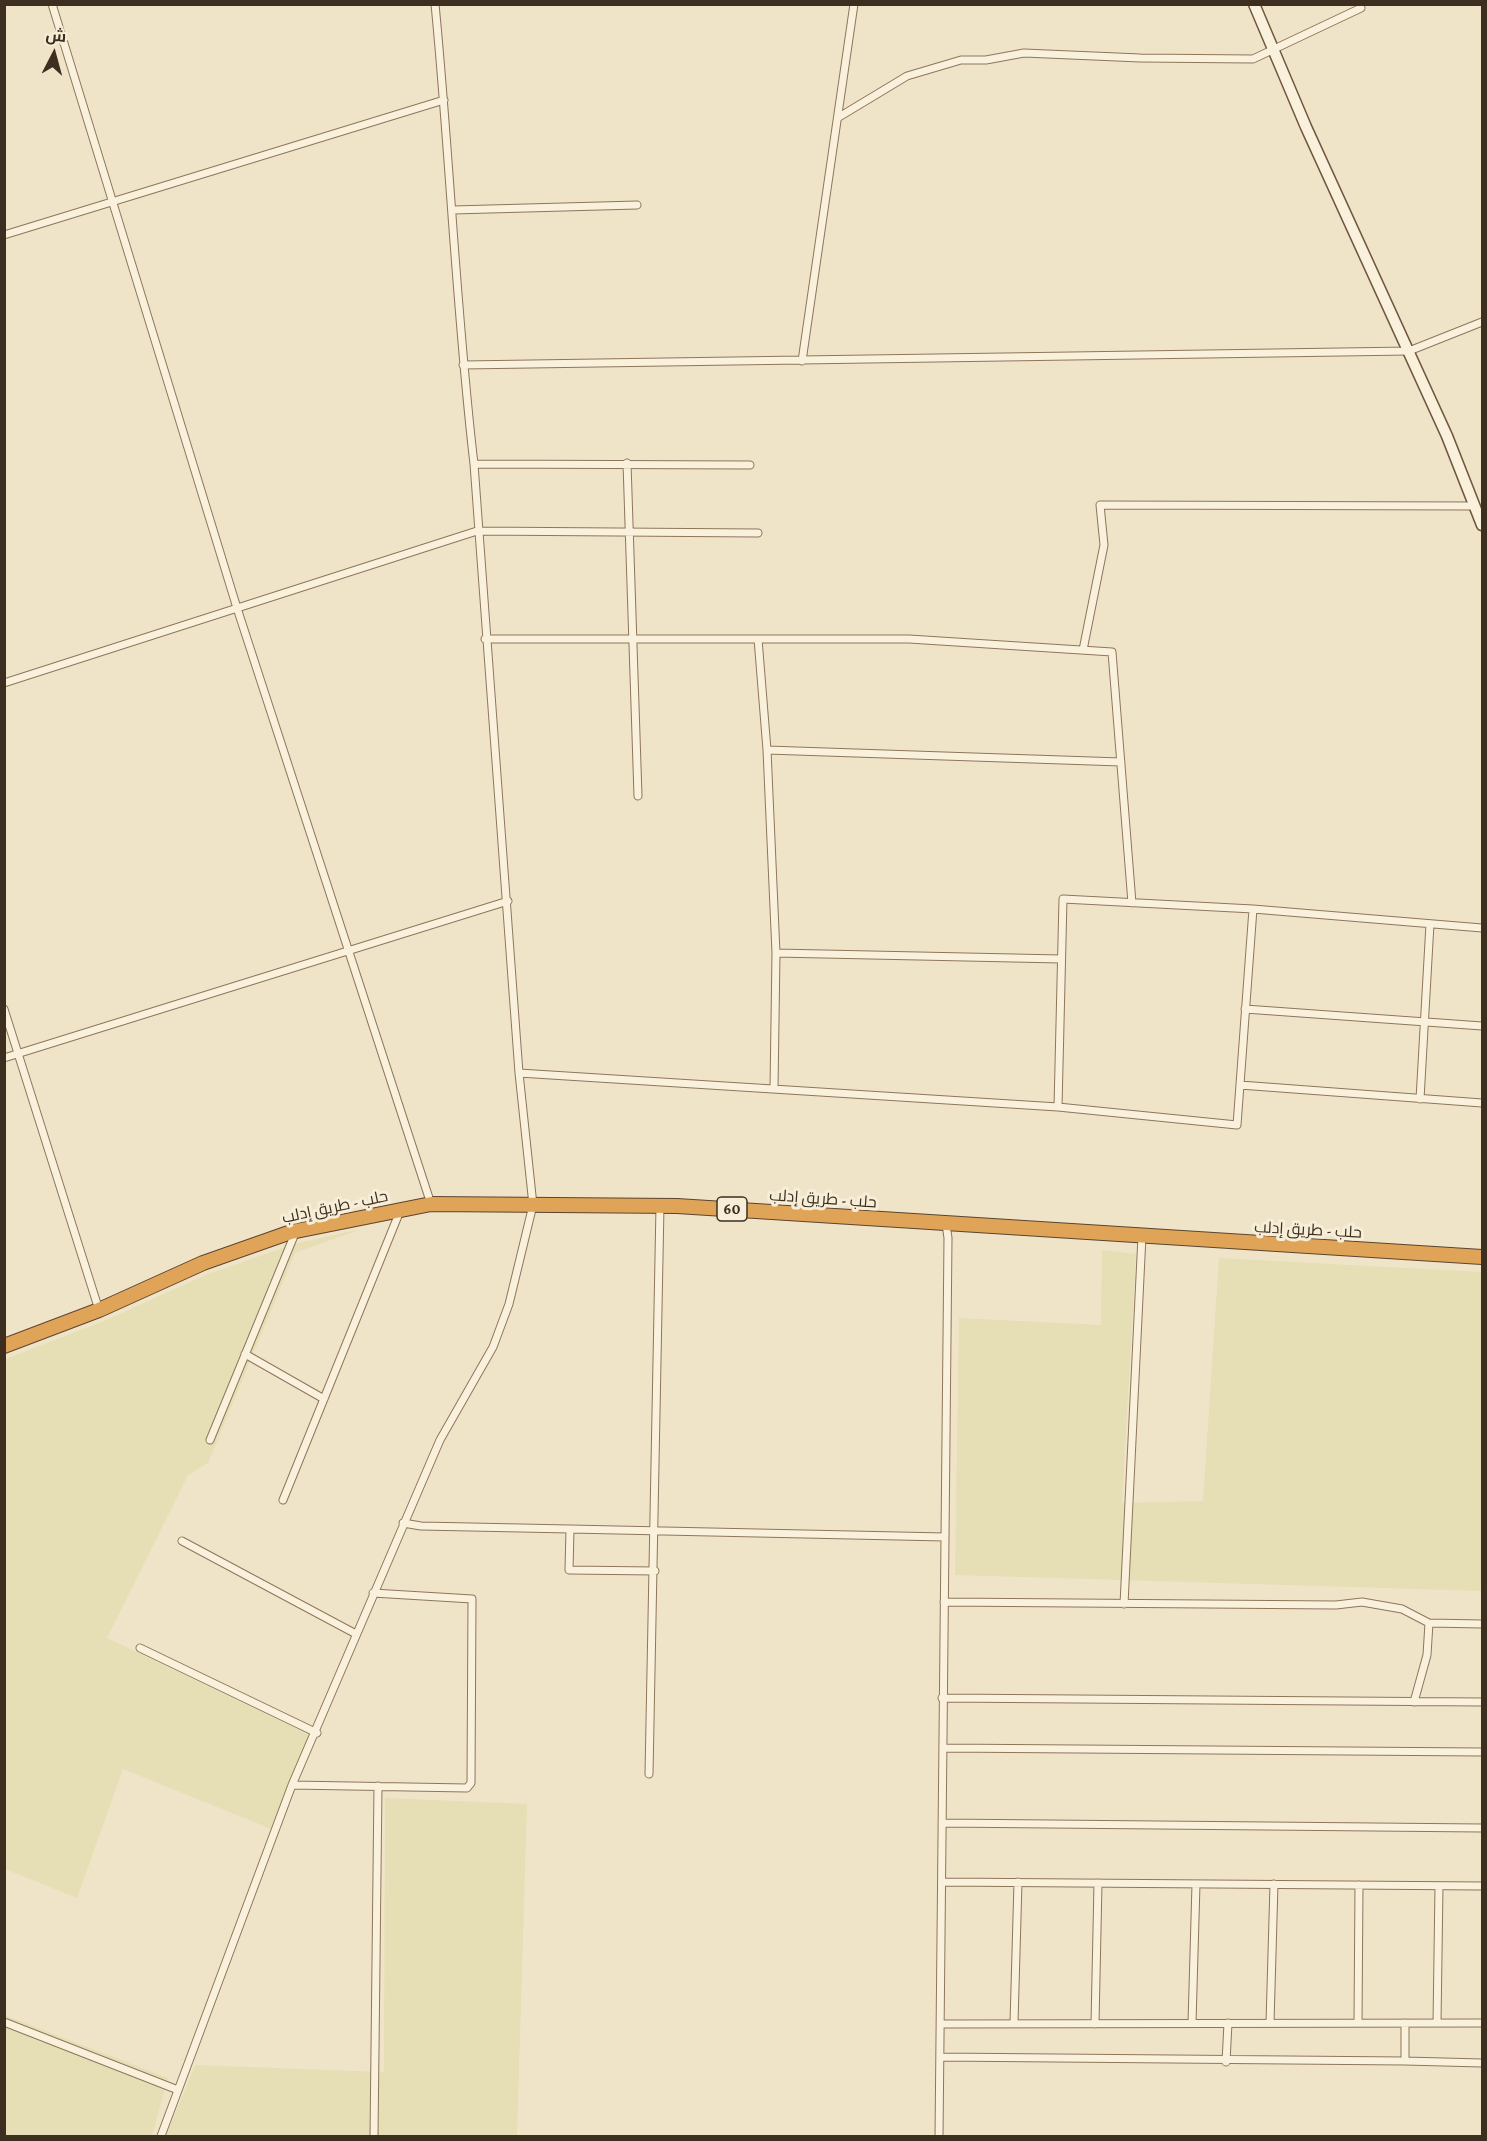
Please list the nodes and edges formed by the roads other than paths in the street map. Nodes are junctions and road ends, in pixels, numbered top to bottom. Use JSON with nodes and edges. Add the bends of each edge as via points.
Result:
{"nodes":[{"id":1,"x":52,"y":4,"type":"edge"},
{"id":2,"x":435,"y":4,"type":"edge"},
{"id":3,"x":854,"y":4,"type":"edge"},
{"id":4,"x":1254,"y":4,"type":"edge"},
{"id":5,"x":1361,"y":8,"type":"dead end"},
{"id":6,"x":1273,"y":49,"type":"junction"},
{"id":7,"x":444,"y":100,"type":"junction"},
{"id":8,"x":838,"y":117,"type":"junction"},
{"id":9,"x":112,"y":201,"type":"junction"},
{"id":10,"x":637,"y":205,"type":"dead end"},
{"id":11,"x":453,"y":210,"type":"junction"},
{"id":12,"x":4,"y":235,"type":"edge"},
{"id":13,"x":1482,"y":322,"type":"edge"},
{"id":14,"x":1409,"y":351,"type":"junction"},
{"id":15,"x":802,"y":361,"type":"junction"},
{"id":16,"x":462,"y":365,"type":"junction"},
{"id":17,"x":627,"y":463,"type":"junction"},
{"id":18,"x":474,"y":464,"type":"junction"},
{"id":19,"x":750,"y":465,"type":"dead end"},
{"id":20,"x":1474,"y":506,"type":"junction"},
{"id":21,"x":1482,"y":525,"type":"edge"},
{"id":22,"x":477,"y":531,"type":"junction"},
{"id":23,"x":758,"y":533,"type":"dead end"},
{"id":24,"x":630,"y":534,"type":"junction"},
{"id":25,"x":237,"y":608,"type":"junction"},
{"id":26,"x":485,"y":639,"type":"junction"},
{"id":27,"x":633,"y":639,"type":"junction"},
{"id":28,"x":758,"y":639,"type":"junction"},
{"id":29,"x":1083,"y":650,"type":"junction"},
{"id":30,"x":4,"y":683,"type":"edge"},
{"id":31,"x":767,"y":750,"type":"junction"},
{"id":32,"x":1121,"y":762,"type":"junction"},
{"id":33,"x":638,"y":796,"type":"dead end"},
{"id":34,"x":508,"y":901,"type":"junction"},
{"id":35,"x":1132,"y":903,"type":"junction"},
{"id":36,"x":1253,"y":909,"type":"junction"},
{"id":37,"x":1430,"y":924,"type":"junction"},
{"id":38,"x":1482,"y":928,"type":"edge"},
{"id":39,"x":348,"y":951,"type":"junction"},
{"id":40,"x":776,"y":953,"type":"junction"},
{"id":41,"x":1061,"y":959,"type":"junction"},
{"id":42,"x":4,"y":1008,"type":"edge"},
{"id":43,"x":1245,"y":1009,"type":"junction"},
{"id":44,"x":1424,"y":1022,"type":"junction"},
{"id":45,"x":1482,"y":1026,"type":"edge"},
{"id":46,"x":19,"y":1053,"type":"junction"},
{"id":47,"x":4,"y":1058,"type":"edge"},
{"id":48,"x":519,"y":1073,"type":"junction"},
{"id":49,"x":1240,"y":1085,"type":"junction"},
{"id":50,"x":774,"y":1089,"type":"junction"},
{"id":51,"x":1419,"y":1100,"type":"junction"},
{"id":52,"x":1482,"y":1103,"type":"edge"},
{"id":53,"x":1058,"y":1107,"type":"junction"},
{"id":54,"x":431,"y":1204,"type":"junction"},
{"id":55,"x":533,"y":1205,"type":"junction"},
{"id":56,"x":660,"y":1206,"type":"junction"},
{"id":57,"x":400,"y":1210,"type":"junction"},
{"id":58,"x":946,"y":1224,"type":"junction"},
{"id":59,"x":296,"y":1231,"type":"junction"},
{"id":60,"x":1142,"y":1236,"type":"junction"},
{"id":61,"x":1482,"y":1257,"type":"edge"},
{"id":62,"x":99,"y":1310,"type":"junction"},
{"id":63,"x":4,"y":1346,"type":"edge"},
{"id":64,"x":245,"y":1354,"type":"junction"},
{"id":65,"x":324,"y":1399,"type":"junction"},
{"id":66,"x":210,"y":1440,"type":"dead end"},
{"id":67,"x":283,"y":1500,"type":"dead end"},
{"id":68,"x":403,"y":1523,"type":"junction"},
{"id":69,"x":570,"y":1529,"type":"junction"},
{"id":70,"x":656,"y":1530,"type":"junction"},
{"id":71,"x":945,"y":1537,"type":"junction"},
{"id":72,"x":182,"y":1541,"type":"dead end"},
{"id":73,"x":655,"y":1571,"type":"junction"},
{"id":74,"x":373,"y":1593,"type":"junction"},
{"id":75,"x":944,"y":1602,"type":"junction"},
{"id":76,"x":1124,"y":1604,"type":"junction"},
{"id":77,"x":1429,"y":1623,"type":"junction"},
{"id":78,"x":1482,"y":1624,"type":"edge"},
{"id":79,"x":356,"y":1634,"type":"junction"},
{"id":80,"x":140,"y":1648,"type":"dead end"},
{"id":81,"x":942,"y":1698,"type":"junction"},
{"id":82,"x":1414,"y":1702,"type":"junction"},
{"id":83,"x":1482,"y":1702,"type":"edge"},
{"id":84,"x":316,"y":1733,"type":"junction"},
{"id":85,"x":943,"y":1748,"type":"junction"},
{"id":86,"x":1482,"y":1752,"type":"edge"},
{"id":87,"x":649,"y":1774,"type":"dead end"},
{"id":88,"x":292,"y":1785,"type":"junction"},
{"id":89,"x":378,"y":1786,"type":"junction"},
{"id":90,"x":942,"y":1823,"type":"junction"},
{"id":91,"x":1482,"y":1828,"type":"edge"},
{"id":92,"x":942,"y":1882,"type":"junction"},
{"id":93,"x":1018,"y":1882,"type":"junction"},
{"id":94,"x":1098,"y":1883,"type":"junction"},
{"id":95,"x":1196,"y":1884,"type":"junction"},
{"id":96,"x":1274,"y":1884,"type":"junction"},
{"id":97,"x":1359,"y":1885,"type":"junction"},
{"id":98,"x":1439,"y":1886,"type":"junction"},
{"id":99,"x":1482,"y":1886,"type":"edge"},
{"id":100,"x":4,"y":2022,"type":"edge"},
{"id":101,"x":1192,"y":2023,"type":"junction"},
{"id":102,"x":1228,"y":2023,"type":"junction"},
{"id":103,"x":1270,"y":2023,"type":"junction"},
{"id":104,"x":1405,"y":2023,"type":"junction"},
{"id":105,"x":940,"y":2024,"type":"junction"},
{"id":106,"x":1014,"y":2024,"type":"junction"},
{"id":107,"x":1095,"y":2024,"type":"junction"},
{"id":108,"x":1358,"y":2024,"type":"junction"},
{"id":109,"x":1437,"y":2024,"type":"junction"},
{"id":110,"x":1482,"y":2024,"type":"edge"},
{"id":111,"x":940,"y":2057,"type":"junction"},
{"id":112,"x":1405,"y":2061,"type":"junction"},
{"id":113,"x":1226,"y":2062,"type":"junction"},
{"id":114,"x":1482,"y":2063,"type":"edge"},
{"id":115,"x":178,"y":2090,"type":"junction"},
{"id":116,"x":161,"y":2136,"type":"edge"},
{"id":117,"x":374,"y":2136,"type":"edge"},
{"id":118,"x":939,"y":2136,"type":"edge"}],
"edges":[{"from":1,"to":9,"type":"street"},
{"from":2,"to":7,"type":"street"},
{"from":3,"to":8,"type":"street"},
{"from":4,"to":6,"type":"street"},
{"from":5,"to":6,"type":"street"},
{"from":6,"to":8,"type":"street","via":[[1253,59],[1024,53],[961,60],[907,76]]},
{"from":6,"to":14,"type":"street"},
{"from":7,"to":9,"type":"street"},
{"from":7,"to":11,"type":"street"},
{"from":8,"to":15,"type":"street"},
{"from":9,"to":12,"type":"street"},
{"from":9,"to":25,"type":"street"},
{"from":10,"to":11,"type":"street"},
{"from":11,"to":16,"type":"street"},
{"from":13,"to":14,"type":"street"},
{"from":14,"to":15,"type":"street"},
{"from":14,"to":20,"type":"street"},
{"from":15,"to":16,"type":"street"},
{"from":16,"to":18,"type":"street"},
{"from":17,"to":18,"type":"street"},
{"from":17,"to":19,"type":"street"},
{"from":17,"to":24,"type":"street"},
{"from":18,"to":22,"type":"street"},
{"from":20,"to":21,"type":"street"},
{"from":20,"to":29,"type":"street","via":[[1100,505],[1104,545]]},
{"from":22,"to":24,"type":"street"},
{"from":22,"to":25,"type":"street"},
{"from":22,"to":26,"type":"street"},
{"from":23,"to":24,"type":"street"},
{"from":24,"to":27,"type":"street"},
{"from":25,"to":30,"type":"street"},
{"from":25,"to":39,"type":"street"},
{"from":26,"to":27,"type":"street"},
{"from":26,"to":34,"type":"street"},
{"from":27,"to":28,"type":"street"},
{"from":27,"to":33,"type":"street"},
{"from":28,"to":29,"type":"street","via":[[909,639]]},
{"from":28,"to":31,"type":"street"},
{"from":29,"to":32,"type":"street","via":[[1112,652]]},
{"from":31,"to":32,"type":"street"},
{"from":31,"to":40,"type":"street"},
{"from":32,"to":35,"type":"street"},
{"from":34,"to":39,"type":"street"},
{"from":34,"to":48,"type":"street"},
{"from":35,"to":36,"type":"street"},
{"from":35,"to":41,"type":"street","via":[[1063,899]]},
{"from":36,"to":37,"type":"street"},
{"from":36,"to":43,"type":"street"},
{"from":37,"to":38,"type":"street"},
{"from":37,"to":44,"type":"street"},
{"from":39,"to":46,"type":"street"},
{"from":39,"to":54,"type":"street"},
{"from":40,"to":41,"type":"street"},
{"from":40,"to":50,"type":"street"},
{"from":41,"to":53,"type":"street"},
{"from":42,"to":46,"type":"street"},
{"from":43,"to":44,"type":"street"},
{"from":43,"to":49,"type":"street"},
{"from":44,"to":45,"type":"street"},
{"from":44,"to":51,"type":"street"},
{"from":46,"to":47,"type":"street"},
{"from":46,"to":62,"type":"street"},
{"from":48,"to":50,"type":"street"},
{"from":48,"to":55,"type":"street"},
{"from":49,"to":51,"type":"street"},
{"from":49,"to":53,"type":"street","via":[[1237,1125]]},
{"from":50,"to":53,"type":"street"},
{"from":51,"to":52,"type":"street"},
{"from":54,"to":55,"type":"highway","name":"حلب - طريق إدلب","number":"60"},
{"from":54,"to":57,"type":"highway","name":"حلب - طريق إدلب","number":"60"},
{"from":55,"to":56,"type":"highway","name":"حلب - طريق إدلب","number":"60"},
{"from":55,"to":68,"type":"street","via":[[509,1304],[492,1347],[440,1440]]},
{"from":56,"to":58,"type":"highway","name":"حلب - طريق إدلب","number":"60"},
{"from":56,"to":70,"type":"street"},
{"from":57,"to":59,"type":"highway","name":"حلب - طريق إدلب","number":"60"},
{"from":57,"to":65,"type":"street"},
{"from":58,"to":60,"type":"highway","name":"حلب - طريق إدلب","number":"60"},
{"from":58,"to":71,"type":"street"},
{"from":59,"to":62,"type":"highway","name":"حلب - طريق إدلب","number":"60","via":[[203,1263]]},
{"from":59,"to":64,"type":"street"},
{"from":60,"to":61,"type":"highway","name":"حلب - طريق إدلب","number":"60"},
{"from":60,"to":76,"type":"street"},
{"from":62,"to":63,"type":"highway","name":"حلب - طريق إدلب","number":"60"},
{"from":64,"to":65,"type":"street"},
{"from":64,"to":66,"type":"street"},
{"from":65,"to":67,"type":"street"},
{"from":68,"to":69,"type":"street"},
{"from":68,"to":74,"type":"street"},
{"from":69,"to":70,"type":"street"},
{"from":69,"to":73,"type":"street","via":[[569,1570]]},
{"from":70,"to":71,"type":"street"},
{"from":70,"to":73,"type":"street"},
{"from":71,"to":75,"type":"street"},
{"from":72,"to":79,"type":"street"},
{"from":73,"to":87,"type":"street"},
{"from":74,"to":79,"type":"street"},
{"from":74,"to":89,"type":"street","via":[[472,1599],[471,1783],[467,1788]]},
{"from":75,"to":76,"type":"street"},
{"from":75,"to":81,"type":"street"},
{"from":76,"to":77,"type":"street","via":[[1362,1602],[1402,1610]]},
{"from":77,"to":78,"type":"street"},
{"from":77,"to":82,"type":"street","via":[[1427,1655]]},
{"from":79,"to":84,"type":"street"},
{"from":80,"to":84,"type":"street"},
{"from":81,"to":82,"type":"street"},
{"from":81,"to":85,"type":"street"},
{"from":82,"to":83,"type":"street"},
{"from":84,"to":88,"type":"street"},
{"from":85,"to":86,"type":"street"},
{"from":85,"to":90,"type":"street"},
{"from":88,"to":89,"type":"street"},
{"from":88,"to":115,"type":"street"},
{"from":89,"to":117,"type":"street"},
{"from":90,"to":91,"type":"street"},
{"from":90,"to":92,"type":"street"},
{"from":92,"to":93,"type":"street"},
{"from":92,"to":105,"type":"street"},
{"from":93,"to":94,"type":"street"},
{"from":93,"to":106,"type":"street"},
{"from":94,"to":95,"type":"street"},
{"from":94,"to":107,"type":"street"},
{"from":95,"to":96,"type":"street"},
{"from":95,"to":101,"type":"street"},
{"from":96,"to":97,"type":"street"},
{"from":96,"to":103,"type":"street"},
{"from":97,"to":98,"type":"street"},
{"from":97,"to":108,"type":"street"},
{"from":98,"to":99,"type":"street"},
{"from":98,"to":109,"type":"street"},
{"from":100,"to":115,"type":"street"},
{"from":101,"to":102,"type":"street"},
{"from":101,"to":107,"type":"street"},
{"from":102,"to":103,"type":"street"},
{"from":102,"to":113,"type":"street"},
{"from":103,"to":108,"type":"street"},
{"from":104,"to":108,"type":"street"},
{"from":104,"to":109,"type":"street"},
{"from":104,"to":112,"type":"street"},
{"from":105,"to":106,"type":"street"},
{"from":105,"to":111,"type":"street"},
{"from":106,"to":107,"type":"street"},
{"from":109,"to":110,"type":"street"},
{"from":111,"to":113,"type":"street"},
{"from":111,"to":118,"type":"street"},
{"from":112,"to":113,"type":"street"},
{"from":112,"to":114,"type":"street"},
{"from":115,"to":116,"type":"street"}]}
